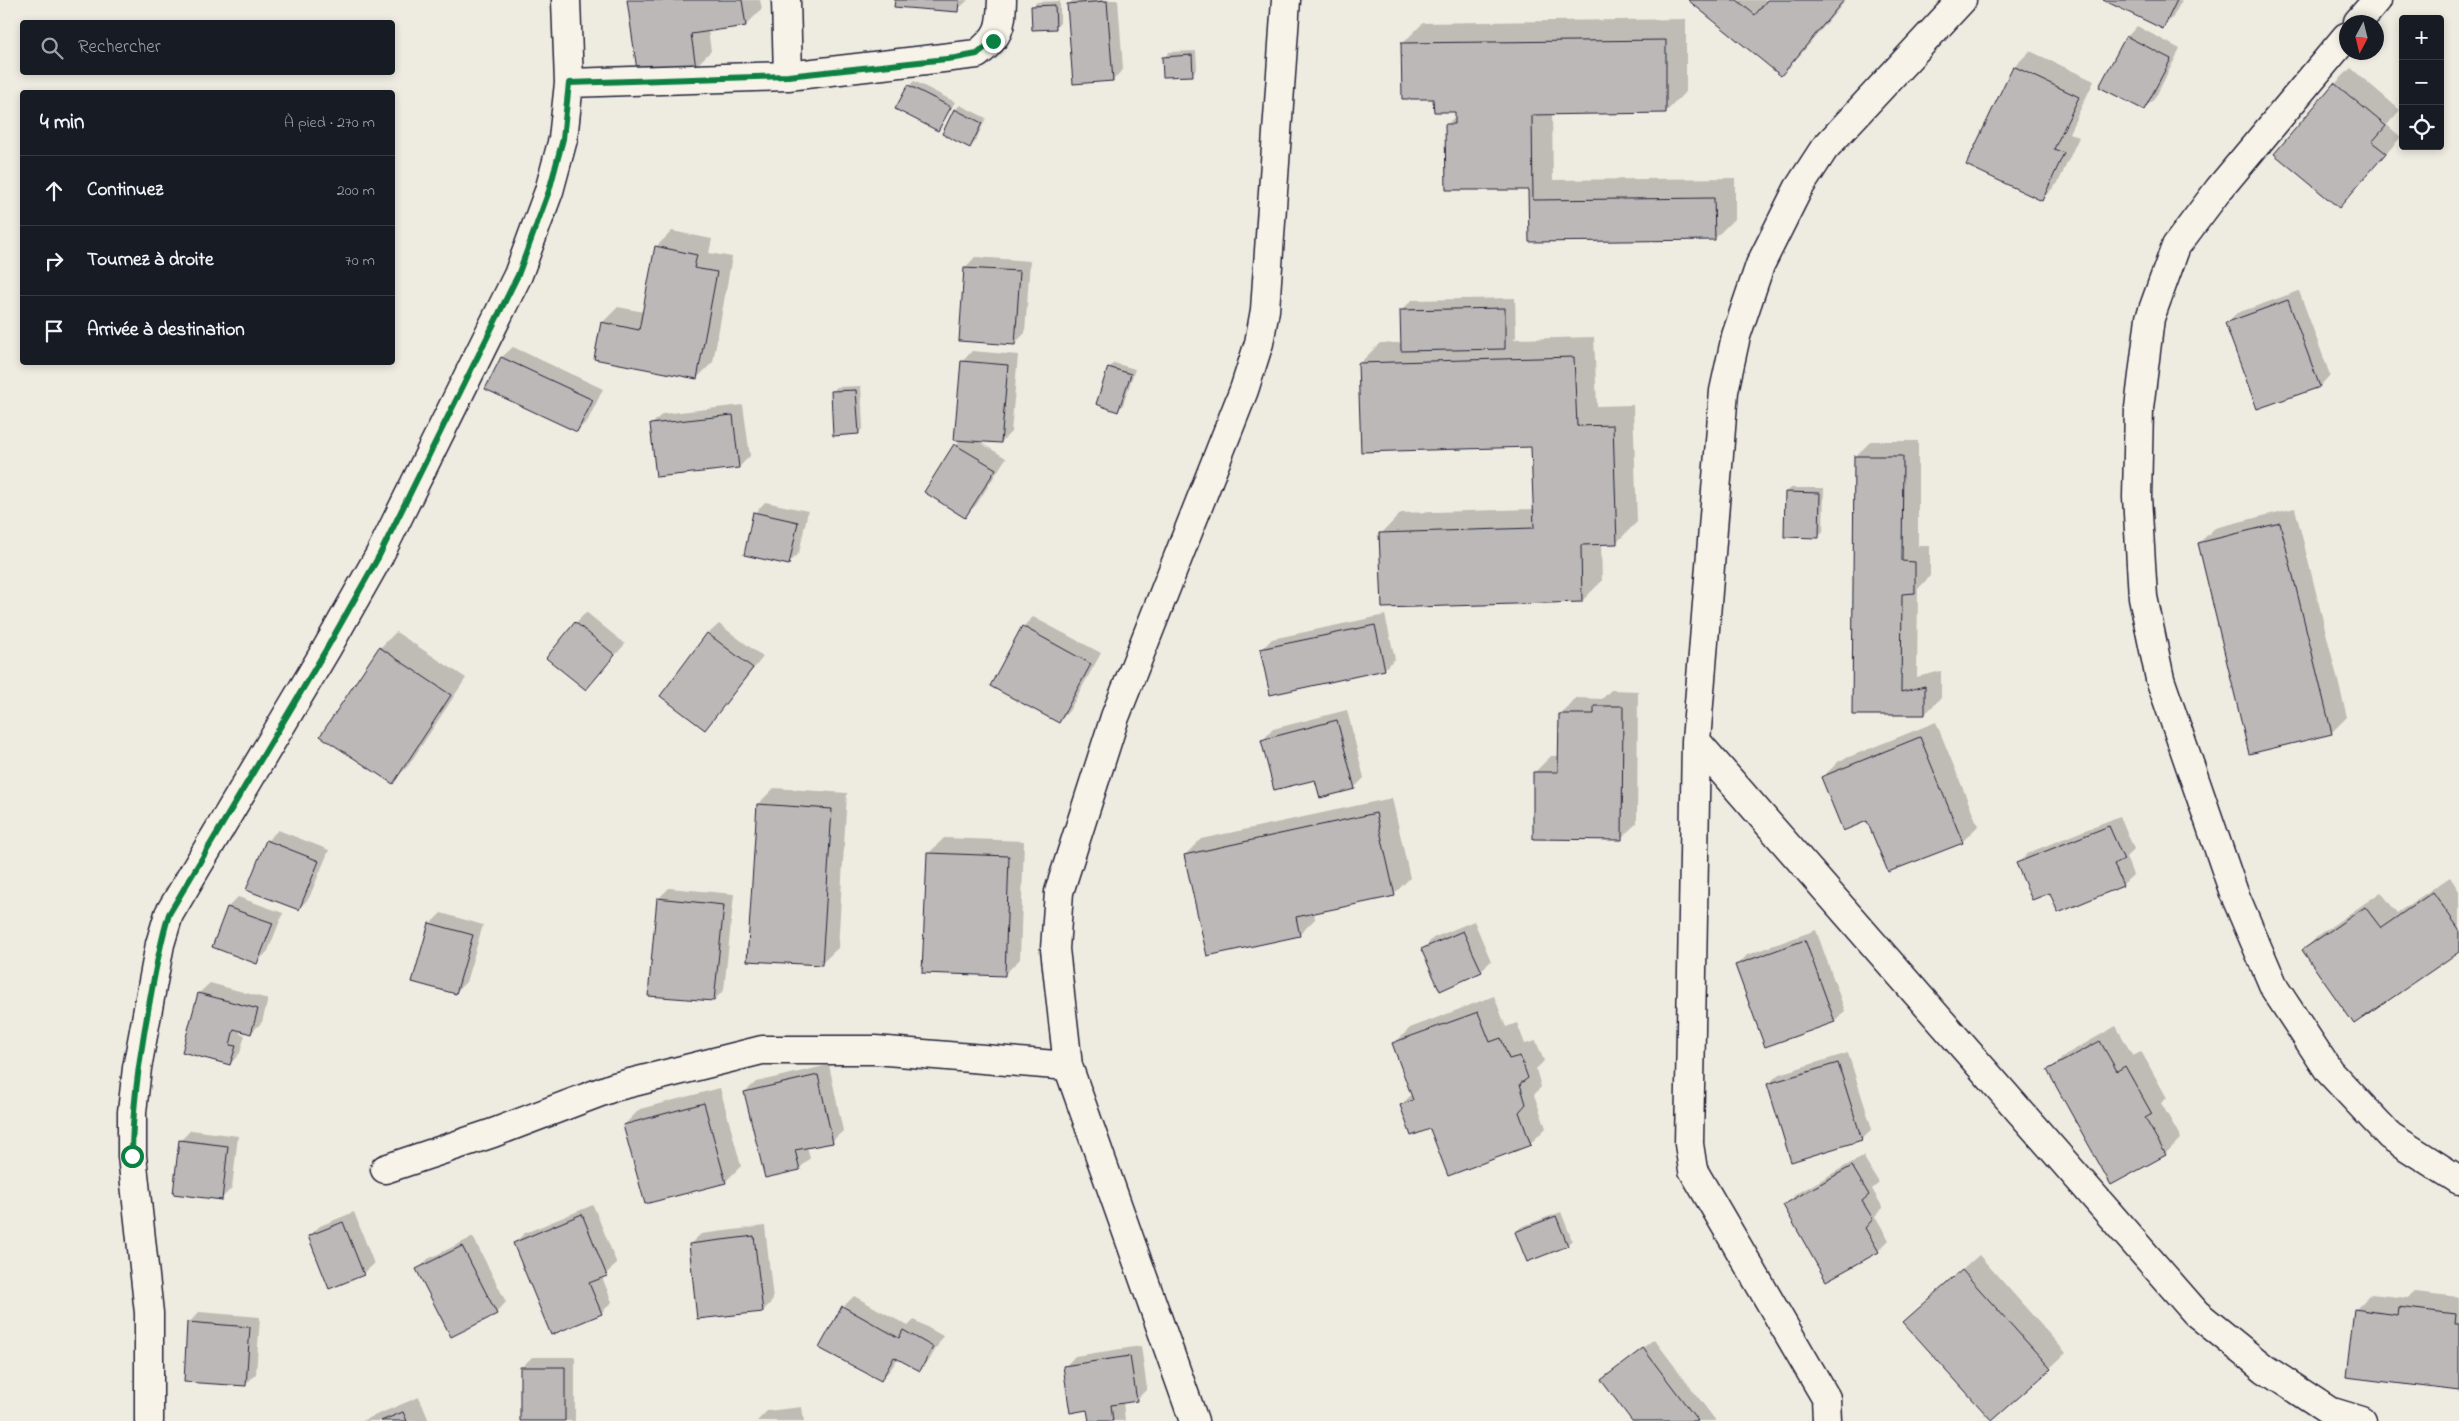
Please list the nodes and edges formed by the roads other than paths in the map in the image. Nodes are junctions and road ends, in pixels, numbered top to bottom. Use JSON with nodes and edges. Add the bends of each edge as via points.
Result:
{"nodes":[{"id":1,"x":566,"y":0,"type":"edge"},
{"id":2,"x":786,"y":0,"type":"edge"},
{"id":3,"x":1002,"y":0,"type":"edge"},
{"id":4,"x":1286,"y":0,"type":"edge"},
{"id":5,"x":1962,"y":0,"type":"edge"},
{"id":6,"x":2377,"y":0,"type":"edge"},
{"id":7,"x":2364,"y":15,"type":"edge"},
{"id":8,"x":2339,"y":45,"type":"edge"},
{"id":9,"x":788,"y":76,"type":"junction"},
{"id":10,"x":569,"y":83,"type":"junction"},
{"id":11,"x":1696,"y":741,"type":"junction"},
{"id":12,"x":1068,"y":1066,"type":"junction"},
{"id":13,"x":385,"y":1169,"type":"dead end"},
{"id":14,"x":2459,"y":1180,"type":"edge"},
{"id":15,"x":150,"y":1421,"type":"edge"},
{"id":16,"x":1194,"y":1421,"type":"edge"},
{"id":17,"x":1827,"y":1421,"type":"edge"},
{"id":18,"x":2362,"y":1421,"type":"edge"}],
"edges":[{"from":1,"to":10,"type":"street"},
{"from":2,"to":9,"type":"street"},
{"from":3,"to":9,"type":"street","via":[[1001,27],[993,41],[977,54]]},
{"from":4,"to":12,"type":"street","via":[[1259,343],[1244,390],[1118,708],[1059,892],[1055,949]]},
{"from":5,"to":11,"type":"street","via":[[1824,149],[1798,189],[1760,265],[1736,336],[1724,391]]},
{"from":6,"to":7,"type":"street"},
{"from":8,"to":14,"type":"street","via":[[2219,189],[2176,246],[2150,318],[2139,408],[2136,497],[2143,597],[2160,679],[2234,893],[2275,989],[2329,1071],[2390,1136]]},
{"from":9,"to":10,"type":"street"},
{"from":10,"to":15,"type":"street","via":[[563,139],[549,191],[518,275],[379,556],[169,914],[160,944],[132,1112],[132,1156],[149,1313]]},
{"from":11,"to":17,"type":"street","via":[[1688,1144],[1693,1170],[1826,1398]]},
{"from":11,"to":18,"type":"street","via":[[2196,1312],[2273,1374],[2329,1411]]},
{"from":12,"to":13,"type":"street","via":[[875,1050],[762,1050],[614,1087],[493,1133]]},
{"from":12,"to":16,"type":"street"}]}
